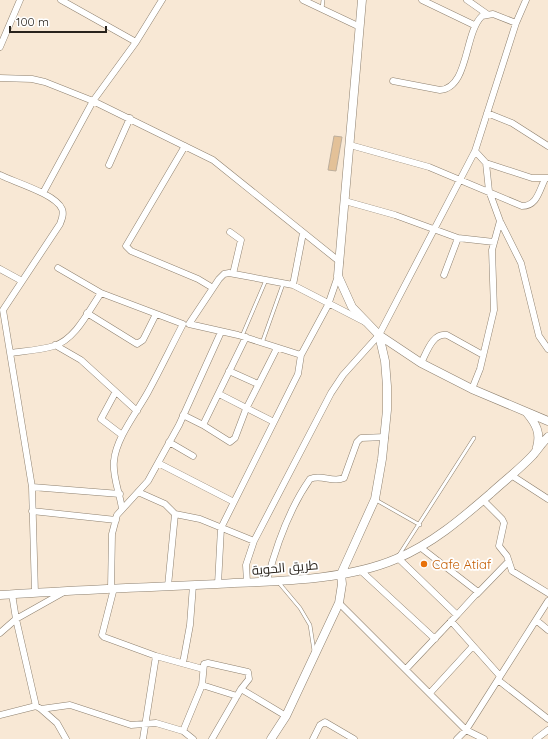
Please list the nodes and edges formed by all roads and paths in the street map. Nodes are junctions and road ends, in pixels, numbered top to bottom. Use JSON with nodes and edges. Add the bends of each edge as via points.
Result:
{"nodes":[{"id":1,"x":20,"y":0,"type":"edge"},
{"id":2,"x":61,"y":0,"type":"edge"},
{"id":3,"x":162,"y":0,"type":"edge"},
{"id":4,"x":303,"y":0,"type":"edge"},
{"id":5,"x":323,"y":0,"type":"edge"},
{"id":6,"x":362,"y":0,"type":"edge"},
{"id":7,"x":422,"y":0,"type":"edge"},
{"id":8,"x":467,"y":0,"type":"edge"},
{"id":9,"x":526,"y":0,"type":"edge"},
{"id":10,"x":71,"y":2,"type":"edge"},
{"id":11,"x":322,"y":9,"type":"junction"},
{"id":12,"x":487,"y":14,"type":"junction"},
{"id":13,"x":516,"y":24,"type":"junction"},
{"id":14,"x":474,"y":26,"type":"junction"},
{"id":15,"x":360,"y":27,"type":"junction"},
{"id":16,"x":136,"y":42,"type":"junction"},
{"id":17,"x":0,"y":47,"type":"edge"},
{"id":18,"x":0,"y":78,"type":"edge"},
{"id":19,"x":393,"y":81,"type":"dead end"},
{"id":20,"x":93,"y":101,"type":"junction"},
{"id":21,"x":487,"y":113,"type":"junction"},
{"id":22,"x":130,"y":118,"type":"junction"},
{"id":23,"x":350,"y":145,"type":"junction"},
{"id":24,"x":185,"y":146,"type":"junction"},
{"id":25,"x":548,"y":146,"type":"edge"},
{"id":26,"x":475,"y":151,"type":"junction"},
{"id":27,"x":486,"y":163,"type":"junction"},
{"id":28,"x":109,"y":165,"type":"dead end"},
{"id":29,"x":0,"y":175,"type":"edge"},
{"id":30,"x":460,"y":178,"type":"junction"},
{"id":31,"x":546,"y":179,"type":"edge"},
{"id":32,"x":489,"y":191,"type":"junction"},
{"id":33,"x":43,"y":193,"type":"junction"},
{"id":34,"x":345,"y":201,"type":"junction"},
{"id":35,"x":500,"y":221,"type":"junction"},
{"id":36,"x":434,"y":230,"type":"junction"},
{"id":37,"x":230,"y":232,"type":"dead end"},
{"id":38,"x":304,"y":233,"type":"junction"},
{"id":39,"x":458,"y":238,"type":"junction"},
{"id":40,"x":494,"y":242,"type":"junction"},
{"id":41,"x":340,"y":262,"type":"junction"},
{"id":42,"x":58,"y":268,"type":"dead end"},
{"id":43,"x":0,"y":269,"type":"edge"},
{"id":44,"x":233,"y":274,"type":"junction"},
{"id":45,"x":444,"y":274,"type":"dead end"},
{"id":46,"x":338,"y":276,"type":"junction"},
{"id":47,"x":266,"y":280,"type":"junction"},
{"id":48,"x":22,"y":281,"type":"junction"},
{"id":49,"x":283,"y":284,"type":"junction"},
{"id":50,"x":293,"y":285,"type":"junction"},
{"id":51,"x":213,"y":288,"type":"junction"},
{"id":52,"x":101,"y":293,"type":"junction"},
{"id":53,"x":328,"y":305,"type":"junction"},
{"id":54,"x":87,"y":313,"type":"junction"},
{"id":55,"x":1,"y":314,"type":"edge"},
{"id":56,"x":156,"y":314,"type":"junction"},
{"id":57,"x":366,"y":323,"type":"junction"},
{"id":58,"x":186,"y":324,"type":"junction"},
{"id":59,"x":221,"y":332,"type":"junction"},
{"id":60,"x":379,"y":336,"type":"junction"},
{"id":61,"x":244,"y":337,"type":"junction"},
{"id":62,"x":262,"y":343,"type":"junction"},
{"id":63,"x":55,"y":345,"type":"junction"},
{"id":64,"x":277,"y":348,"type":"junction"},
{"id":65,"x":548,"y":349,"type":"edge"},
{"id":66,"x":11,"y":353,"type":"junction"},
{"id":67,"x":301,"y":355,"type":"junction"},
{"id":68,"x":483,"y":355,"type":"junction"},
{"id":69,"x":422,"y":363,"type":"junction"},
{"id":70,"x":229,"y":372,"type":"junction"},
{"id":71,"x":258,"y":384,"type":"junction"},
{"id":72,"x":472,"y":389,"type":"junction"},
{"id":73,"x":115,"y":393,"type":"junction"},
{"id":74,"x":219,"y":394,"type":"junction"},
{"id":75,"x":246,"y":409,"type":"junction"},
{"id":76,"x":137,"y":411,"type":"junction"},
{"id":77,"x":526,"y":412,"type":"junction"},
{"id":78,"x":183,"y":415,"type":"junction"},
{"id":79,"x":548,"y":421,"type":"edge"},
{"id":80,"x":274,"y":422,"type":"junction"},
{"id":81,"x":203,"y":425,"type":"junction"},
{"id":82,"x":122,"y":435,"type":"junction"},
{"id":83,"x":385,"y":437,"type":"junction"},
{"id":84,"x":548,"y":437,"type":"edge"},
{"id":85,"x":474,"y":438,"type":"dead end"},
{"id":86,"x":169,"y":442,"type":"junction"},
{"id":87,"x":547,"y":446,"type":"edge"},
{"id":88,"x":535,"y":452,"type":"junction"},
{"id":89,"x":193,"y":456,"type":"dead end"},
{"id":90,"x":158,"y":464,"type":"junction"},
{"id":91,"x":511,"y":475,"type":"junction"},
{"id":92,"x":32,"y":487,"type":"junction"},
{"id":93,"x":138,"y":492,"type":"junction"},
{"id":94,"x":120,"y":494,"type":"junction"},
{"id":95,"x":375,"y":499,"type":"junction"},
{"id":96,"x":548,"y":499,"type":"edge"},
{"id":97,"x":483,"y":500,"type":"junction"},
{"id":98,"x":234,"y":502,"type":"junction"},
{"id":99,"x":122,"y":509,"type":"junction"},
{"id":100,"x":32,"y":511,"type":"junction"},
{"id":101,"x":175,"y":514,"type":"junction"},
{"id":102,"x":116,"y":520,"type":"junction"},
{"id":103,"x":420,"y":525,"type":"junction"},
{"id":104,"x":221,"y":528,"type":"junction"},
{"id":105,"x":254,"y":541,"type":"junction"},
{"id":106,"x":420,"y":547,"type":"junction"},
{"id":107,"x":397,"y":559,"type":"junction"},
{"id":108,"x":508,"y":562,"type":"junction"},
{"id":109,"x":360,"y":570,"type":"junction"},
{"id":110,"x":341,"y":574,"type":"junction"},
{"id":111,"x":278,"y":580,"type":"junction"},
{"id":112,"x":267,"y":581,"type":"junction"},
{"id":113,"x":247,"y":582,"type":"junction"},
{"id":114,"x":218,"y":584,"type":"junction"},
{"id":115,"x":193,"y":585,"type":"junction"},
{"id":116,"x":168,"y":586,"type":"junction"},
{"id":117,"x":112,"y":588,"type":"junction"},
{"id":118,"x":66,"y":590,"type":"junction"},
{"id":119,"x":35,"y":592,"type":"junction"},
{"id":120,"x":548,"y":593,"type":"edge"},
{"id":121,"x":12,"y":594,"type":"junction"},
{"id":122,"x":478,"y":594,"type":"junction"},
{"id":123,"x":0,"y":595,"type":"edge"},
{"id":124,"x":548,"y":601,"type":"edge"},
{"id":125,"x":339,"y":603,"type":"junction"},
{"id":126,"x":457,"y":615,"type":"junction"},
{"id":127,"x":16,"y":619,"type":"junction"},
{"id":128,"x":536,"y":620,"type":"junction"},
{"id":129,"x":451,"y":621,"type":"junction"},
{"id":130,"x":548,"y":630,"type":"edge"},
{"id":131,"x":0,"y":633,"type":"edge"},
{"id":132,"x":435,"y":639,"type":"junction"},
{"id":133,"x":473,"y":646,"type":"junction"},
{"id":134,"x":156,"y":656,"type":"junction"},
{"id":135,"x":315,"y":656,"type":"junction"},
{"id":136,"x":183,"y":663,"type":"junction"},
{"id":137,"x":203,"y":669,"type":"junction"},
{"id":138,"x":406,"y":669,"type":"junction"},
{"id":139,"x":499,"y":678,"type":"junction"},
{"id":140,"x":202,"y":685,"type":"junction"},
{"id":141,"x":241,"y":689,"type":"junction"},
{"id":142,"x":430,"y":693,"type":"junction"},
{"id":143,"x":237,"y":696,"type":"junction"},
{"id":144,"x":38,"y":708,"type":"junction"},
{"id":145,"x":0,"y":715,"type":"edge"},
{"id":146,"x":286,"y":716,"type":"junction"},
{"id":147,"x":548,"y":719,"type":"edge"},
{"id":148,"x":146,"y":724,"type":"junction"},
{"id":149,"x":466,"y":730,"type":"junction"},
{"id":150,"x":548,"y":730,"type":"edge"},
{"id":151,"x":183,"y":731,"type":"junction"},
{"id":152,"x":66,"y":739,"type":"edge"},
{"id":153,"x":143,"y":739,"type":"edge"},
{"id":154,"x":193,"y":739,"type":"edge"},
{"id":155,"x":212,"y":739,"type":"edge"},
{"id":156,"x":272,"y":739,"type":"edge"},
{"id":157,"x":313,"y":739,"type":"edge"},
{"id":158,"x":354,"y":739,"type":"edge"},
{"id":159,"x":457,"y":739,"type":"edge"},
{"id":160,"x":484,"y":739,"type":"edge"},
{"id":161,"x":536,"y":739,"type":"edge"}],
"edges":[{"from":1,"to":17,"type":"street"},
{"from":2,"to":10,"type":"street"},
{"from":3,"to":16,"type":"street"},
{"from":4,"to":11,"type":"street"},
{"from":5,"to":11,"type":"lane"},
{"from":6,"to":15,"type":"street"},
{"from":7,"to":14,"type":"street"},
{"from":8,"to":12,"type":"street"},
{"from":9,"to":13,"type":"street"},
{"from":10,"to":16,"type":"street"},
{"from":11,"to":15,"type":"street"},
{"from":12,"to":13,"type":"street"},
{"from":12,"to":14,"type":"street"},
{"from":13,"to":21,"type":"street"},
{"from":14,"to":19,"type":"street","via":[[454,86],[448,90],[440,90]]},
{"from":15,"to":23,"type":"street"},
{"from":16,"to":20,"type":"street"},
{"from":18,"to":20,"type":"street","via":[[45,82]]},
{"from":20,"to":22,"type":"street"},
{"from":20,"to":33,"type":"street"},
{"from":21,"to":25,"type":"street","via":[[512,122]]},
{"from":21,"to":26,"type":"street"},
{"from":22,"to":24,"type":"street"},
{"from":22,"to":28,"type":"street"},
{"from":23,"to":30,"type":"street","via":[[429,166]]},
{"from":23,"to":34,"type":"street"},
{"from":24,"to":38,"type":"street","via":[[213,160]]},
{"from":24,"to":51,"type":"street","via":[[126,246],[131,251],[198,279]]},
{"from":26,"to":27,"type":"street"},
{"from":26,"to":30,"type":"street"},
{"from":27,"to":31,"type":"street","via":[[532,178]]},
{"from":27,"to":32,"type":"street"},
{"from":29,"to":33,"type":"street"},
{"from":30,"to":32,"type":"street"},
{"from":30,"to":36,"type":"street"},
{"from":31,"to":32,"type":"street","via":[[534,202],[528,206],[522,206]]},
{"from":32,"to":35,"type":"street"},
{"from":33,"to":48,"type":"street","via":[[61,206],[63,216]]},
{"from":34,"to":36,"type":"street","via":[[395,214]]},
{"from":34,"to":41,"type":"street"},
{"from":35,"to":40,"type":"street"},
{"from":35,"to":65,"type":"street","via":[[521,263],[539,336]]},
{"from":36,"to":39,"type":"street"},
{"from":36,"to":60,"type":"street"},
{"from":37,"to":44,"type":"street","via":[[241,240]]},
{"from":38,"to":41,"type":"street"},
{"from":38,"to":50,"type":"street"},
{"from":39,"to":40,"type":"street"},
{"from":39,"to":45,"type":"street"},
{"from":40,"to":68,"type":"street","via":[[494,310]]},
{"from":41,"to":46,"type":"street"},
{"from":42,"to":52,"type":"street"},
{"from":43,"to":48,"type":"street"},
{"from":44,"to":47,"type":"street"},
{"from":44,"to":51,"type":"street","via":[[224,274]]},
{"from":46,"to":53,"type":"street"},
{"from":46,"to":57,"type":"street","via":[[352,307]]},
{"from":47,"to":49,"type":"street"},
{"from":47,"to":61,"type":"lane"},
{"from":48,"to":55,"type":"street"},
{"from":49,"to":50,"type":"street"},
{"from":49,"to":62,"type":"lane"},
{"from":50,"to":53,"type":"street"},
{"from":51,"to":58,"type":"street"},
{"from":52,"to":54,"type":"street"},
{"from":52,"to":56,"type":"street"},
{"from":53,"to":57,"type":"street"},
{"from":53,"to":67,"type":"street"},
{"from":54,"to":56,"type":"street","via":[[137,344],[143,340]]},
{"from":54,"to":63,"type":"street","via":[[66,340]]},
{"from":55,"to":66,"type":"street"},
{"from":56,"to":58,"type":"street"},
{"from":57,"to":60,"type":"street"},
{"from":58,"to":59,"type":"street"},
{"from":58,"to":76,"type":"street"},
{"from":59,"to":61,"type":"street"},
{"from":59,"to":78,"type":"street"},
{"from":60,"to":69,"type":"street"},
{"from":60,"to":83,"type":"street","via":[[387,386]]},
{"from":60,"to":105,"type":"street","via":[[343,375],[331,393]]},
{"from":61,"to":62,"type":"street"},
{"from":61,"to":70,"type":"street"},
{"from":62,"to":64,"type":"street"},
{"from":63,"to":66,"type":"street"},
{"from":63,"to":73,"type":"street","via":[[81,360]]},
{"from":64,"to":67,"type":"street"},
{"from":64,"to":71,"type":"street"},
{"from":66,"to":92,"type":"street"},
{"from":67,"to":80,"type":"street","via":[[298,374]]},
{"from":68,"to":69,"type":"street","via":[[442,334],[435,338]]},
{"from":68,"to":72,"type":"street"},
{"from":69,"to":72,"type":"street"},
{"from":70,"to":71,"type":"street"},
{"from":70,"to":74,"type":"street"},
{"from":71,"to":75,"type":"street"},
{"from":72,"to":77,"type":"street"},
{"from":73,"to":76,"type":"street"},
{"from":73,"to":82,"type":"street","via":[[101,419]]},
{"from":74,"to":75,"type":"street"},
{"from":74,"to":81,"type":"street"},
{"from":75,"to":80,"type":"street"},
{"from":75,"to":81,"type":"street","via":[[235,438],[230,442]]},
{"from":76,"to":82,"type":"street"},
{"from":77,"to":79,"type":"street"},
{"from":77,"to":88,"type":"street","via":[[538,429],[539,438]]},
{"from":78,"to":81,"type":"street"},
{"from":78,"to":86,"type":"street"},
{"from":80,"to":98,"type":"street"},
{"from":82,"to":94,"type":"street","via":[[114,459]]},
{"from":83,"to":95,"type":"street"},
{"from":83,"to":112,"type":"street","via":[[361,438],[356,442],[344,478],[310,479],[275,551]]},
{"from":84,"to":88,"type":"street","name":"طريق الحوية"},
{"from":85,"to":103,"type":"lane"},
{"from":86,"to":89,"type":"street"},
{"from":86,"to":90,"type":"street"},
{"from":87,"to":88,"type":"street","name":"طريق الحوية"},
{"from":88,"to":91,"type":"street","name":"طريق الحوية"},
{"from":90,"to":93,"type":"street"},
{"from":90,"to":98,"type":"street"},
{"from":91,"to":96,"type":"street"},
{"from":91,"to":97,"type":"street","name":"طريق الحوية"},
{"from":92,"to":94,"type":"street"},
{"from":92,"to":100,"type":"street"},
{"from":93,"to":99,"type":"street"},
{"from":93,"to":101,"type":"street","via":[[165,504]]},
{"from":94,"to":99,"type":"street"},
{"from":95,"to":103,"type":"lane"},
{"from":95,"to":110,"type":"street"},
{"from":97,"to":106,"type":"street","name":"طريق الحوية","via":[[448,529]]},
{"from":97,"to":108,"type":"street","via":[[504,523],[499,546],[507,556]]},
{"from":98,"to":104,"type":"street"},
{"from":99,"to":102,"type":"street"},
{"from":100,"to":102,"type":"street"},
{"from":100,"to":119,"type":"street"},
{"from":101,"to":104,"type":"street","via":[[200,519]]},
{"from":101,"to":116,"type":"street"},
{"from":102,"to":117,"type":"street","via":[[112,534]]},
{"from":103,"to":107,"type":"lane"},
{"from":104,"to":105,"type":"street"},
{"from":104,"to":114,"type":"street"},
{"from":105,"to":113,"type":"street","via":[[246,565]]},
{"from":106,"to":107,"type":"street","name":"طريق الحوية"},
{"from":106,"to":122,"type":"street"},
{"from":107,"to":109,"type":"street","name":"طريق الحوية"},
{"from":107,"to":126,"type":"street"},
{"from":108,"to":120,"type":"street","via":[[512,571]]},
{"from":108,"to":122,"type":"street"},
{"from":109,"to":110,"type":"street","name":"طريق الحوية"},
{"from":109,"to":132,"type":"street"},
{"from":110,"to":111,"type":"street","name":"طريق الحوية"},
{"from":110,"to":125,"type":"street","via":[[342,594]]},
{"from":111,"to":112,"type":"street","name":"طريق الحوية"},
{"from":111,"to":135,"type":"lane","via":[[310,625]]},
{"from":112,"to":113,"type":"street","name":"طريق الحوية"},
{"from":113,"to":114,"type":"street","name":"طريق الحوية"},
{"from":114,"to":115,"type":"street","name":"طريق الحوية"},
{"from":115,"to":116,"type":"street","name":"طريق الحوية"},
{"from":115,"to":136,"type":"street"},
{"from":116,"to":117,"type":"street","name":"طريق الحوية"},
{"from":117,"to":118,"type":"street","name":"طريق الحوية"},
{"from":117,"to":134,"type":"street","via":[[102,635]]},
{"from":118,"to":119,"type":"street","name":"طريق الحوية"},
{"from":118,"to":127,"type":"street"},
{"from":119,"to":121,"type":"street","name":"طريق الحوية"},
{"from":121,"to":123,"type":"street","name":"طريق الحوية"},
{"from":121,"to":127,"type":"street"},
{"from":122,"to":126,"type":"street"},
{"from":124,"to":128,"type":"street"},
{"from":125,"to":135,"type":"street"},
{"from":125,"to":138,"type":"street"},
{"from":126,"to":129,"type":"street"},
{"from":127,"to":131,"type":"street"},
{"from":127,"to":144,"type":"street"},
{"from":128,"to":130,"type":"street"},
{"from":128,"to":139,"type":"street"},
{"from":129,"to":132,"type":"street"},
{"from":129,"to":133,"type":"street"},
{"from":132,"to":138,"type":"street"},
{"from":133,"to":139,"type":"street"},
{"from":133,"to":142,"type":"street"},
{"from":134,"to":136,"type":"street"},
{"from":134,"to":148,"type":"street"},
{"from":135,"to":146,"type":"street"},
{"from":136,"to":137,"type":"street"},
{"from":137,"to":140,"type":"street"},
{"from":137,"to":141,"type":"street","via":[[204,664],[208,663],[248,672],[249,679]]},
{"from":138,"to":142,"type":"street"},
{"from":139,"to":147,"type":"street"},
{"from":139,"to":149,"type":"street"},
{"from":140,"to":143,"type":"street"},
{"from":140,"to":151,"type":"street"},
{"from":141,"to":143,"type":"street"},
{"from":141,"to":146,"type":"street"},
{"from":142,"to":149,"type":"street"},
{"from":143,"to":155,"type":"street"},
{"from":144,"to":145,"type":"street"},
{"from":144,"to":148,"type":"street","via":[[70,705],[131,725]]},
{"from":144,"to":152,"type":"street","via":[[57,723]]},
{"from":146,"to":156,"type":"street"},
{"from":148,"to":151,"type":"street","via":[[156,723]]},
{"from":148,"to":153,"type":"street"},
{"from":149,"to":159,"type":"street"},
{"from":149,"to":160,"type":"street"},
{"from":150,"to":161,"type":"street"},
{"from":151,"to":154,"type":"street"},
{"from":157,"to":158,"type":"street","via":[[320,725],[325,722]]}]}
